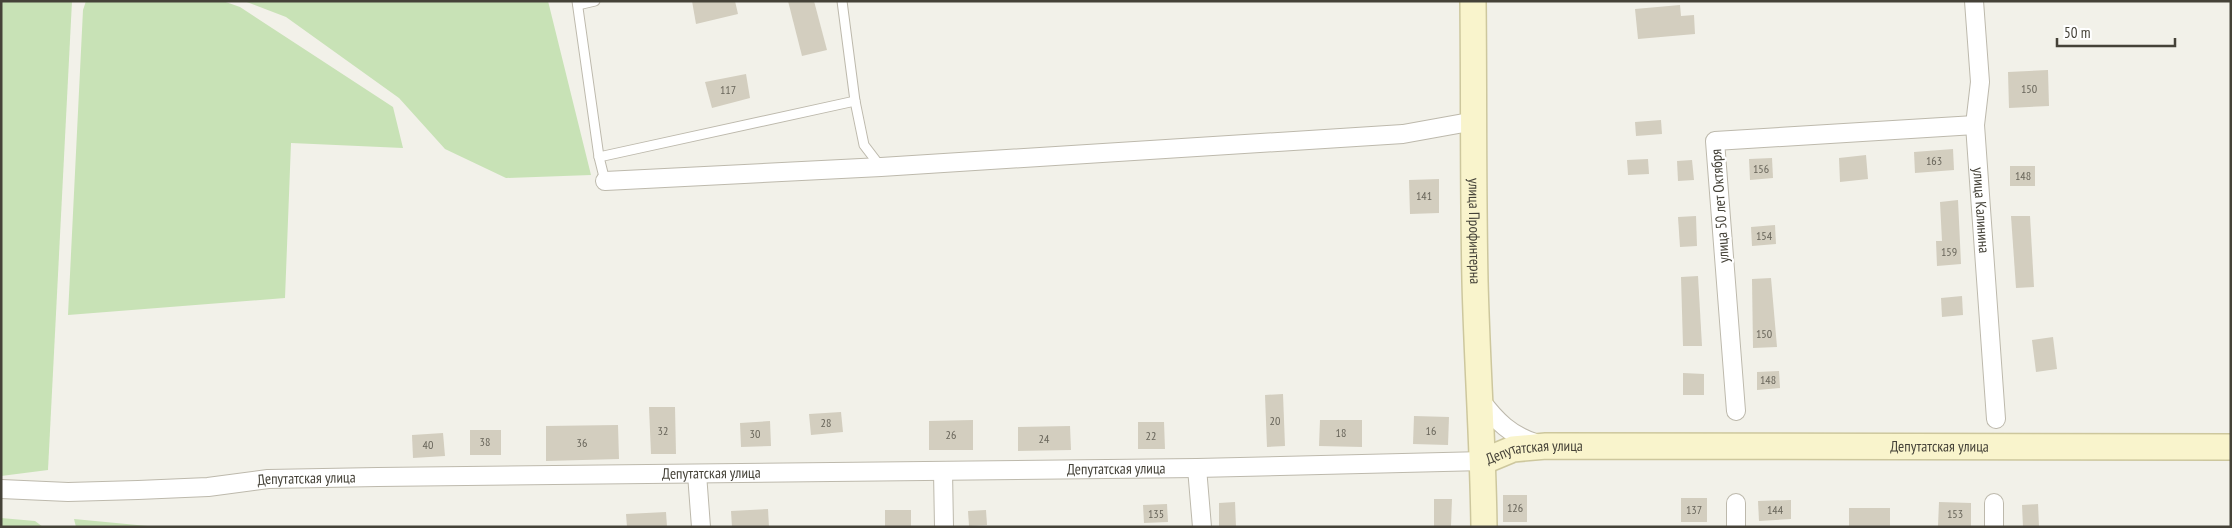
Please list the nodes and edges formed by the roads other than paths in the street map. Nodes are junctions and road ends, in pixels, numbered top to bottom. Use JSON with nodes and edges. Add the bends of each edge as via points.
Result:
{"nodes":[{"id":1,"x":595,"y":1,"type":"edge"},
{"id":2,"x":842,"y":1,"type":"edge"},
{"id":3,"x":1473,"y":1,"type":"edge"},
{"id":4,"x":1974,"y":1,"type":"edge"},
{"id":5,"x":577,"y":3,"type":"edge"},
{"id":6,"x":855,"y":101,"type":"junction"},
{"id":7,"x":1475,"y":121,"type":"junction"},
{"id":8,"x":1975,"y":125,"type":"junction"},
{"id":9,"x":599,"y":157,"type":"junction"},
{"id":10,"x":881,"y":167,"type":"junction"},
{"id":11,"x":605,"y":181,"type":"joint"},
{"id":12,"x":1478,"y":397,"type":"junction"},
{"id":13,"x":1736,"y":411,"type":"dead end"},
{"id":14,"x":1996,"y":420,"type":"dead end"},
{"id":15,"x":1546,"y":446,"type":"junction"},
{"id":16,"x":2231,"y":447,"type":"edge"},
{"id":17,"x":1484,"y":461,"type":"junction"},
{"id":18,"x":1198,"y":468,"type":"junction"},
{"id":19,"x":943,"y":471,"type":"junction"},
{"id":20,"x":697,"y":474,"type":"junction"},
{"id":21,"x":1,"y":490,"type":"edge"},
{"id":22,"x":1736,"y":502,"type":"dead end"},
{"id":23,"x":1994,"y":502,"type":"dead end"},
{"id":24,"x":701,"y":527,"type":"edge"},
{"id":25,"x":944,"y":527,"type":"edge"},
{"id":26,"x":1202,"y":527,"type":"edge"},
{"id":27,"x":1484,"y":527,"type":"edge"},
{"id":28,"x":1736,"y":527,"type":"edge"},
{"id":29,"x":1994,"y":527,"type":"edge"}],
"edges":[{"from":1,"to":5,"type":"lane"},
{"from":2,"to":6,"type":"lane"},
{"from":3,"to":7,"type":"main road","name":"улица Профинтерна"},
{"from":4,"to":8,"type":"street","name":"улица Калинина","via":[[1980,82]]},
{"from":5,"to":9,"type":"lane"},
{"from":6,"to":9,"type":"lane"},
{"from":6,"to":10,"type":"lane","via":[[864,145]]},
{"from":7,"to":10,"type":"street","via":[[1403,134]]},
{"from":7,"to":12,"type":"main road","name":"улица Профинтерна"},
{"from":8,"to":13,"type":"street","name":"улица 50 лет Октября","via":[[1715,141]]},
{"from":8,"to":14,"type":"street","name":"улица Калинина"},
{"from":9,"to":11,"type":"lane"},
{"from":10,"to":11,"type":"street"},
{"from":12,"to":15,"type":"street","via":[[1507,430],[1522,439]]},
{"from":12,"to":17,"type":"main road","name":"улица Профинтерна"},
{"from":15,"to":16,"type":"main road","name":"Депутатская улица"},
{"from":15,"to":17,"type":"main road","name":"Депутатская улица","via":[[1513,449]]},
{"from":17,"to":18,"type":"street","name":"Депутатская улица"},
{"from":17,"to":27,"type":"main road","name":"улица Профинтерна"},
{"from":18,"to":19,"type":"street","name":"Депутатская улица"},
{"from":18,"to":26,"type":"street"},
{"from":19,"to":20,"type":"street","name":"Депутатская улица"},
{"from":19,"to":25,"type":"street"},
{"from":20,"to":21,"type":"street","name":"Депутатская улица","via":[[277,479],[208,487],[138,490]]},
{"from":20,"to":24,"type":"street"},
{"from":22,"to":28,"type":"street"},
{"from":23,"to":29,"type":"street"}]}
